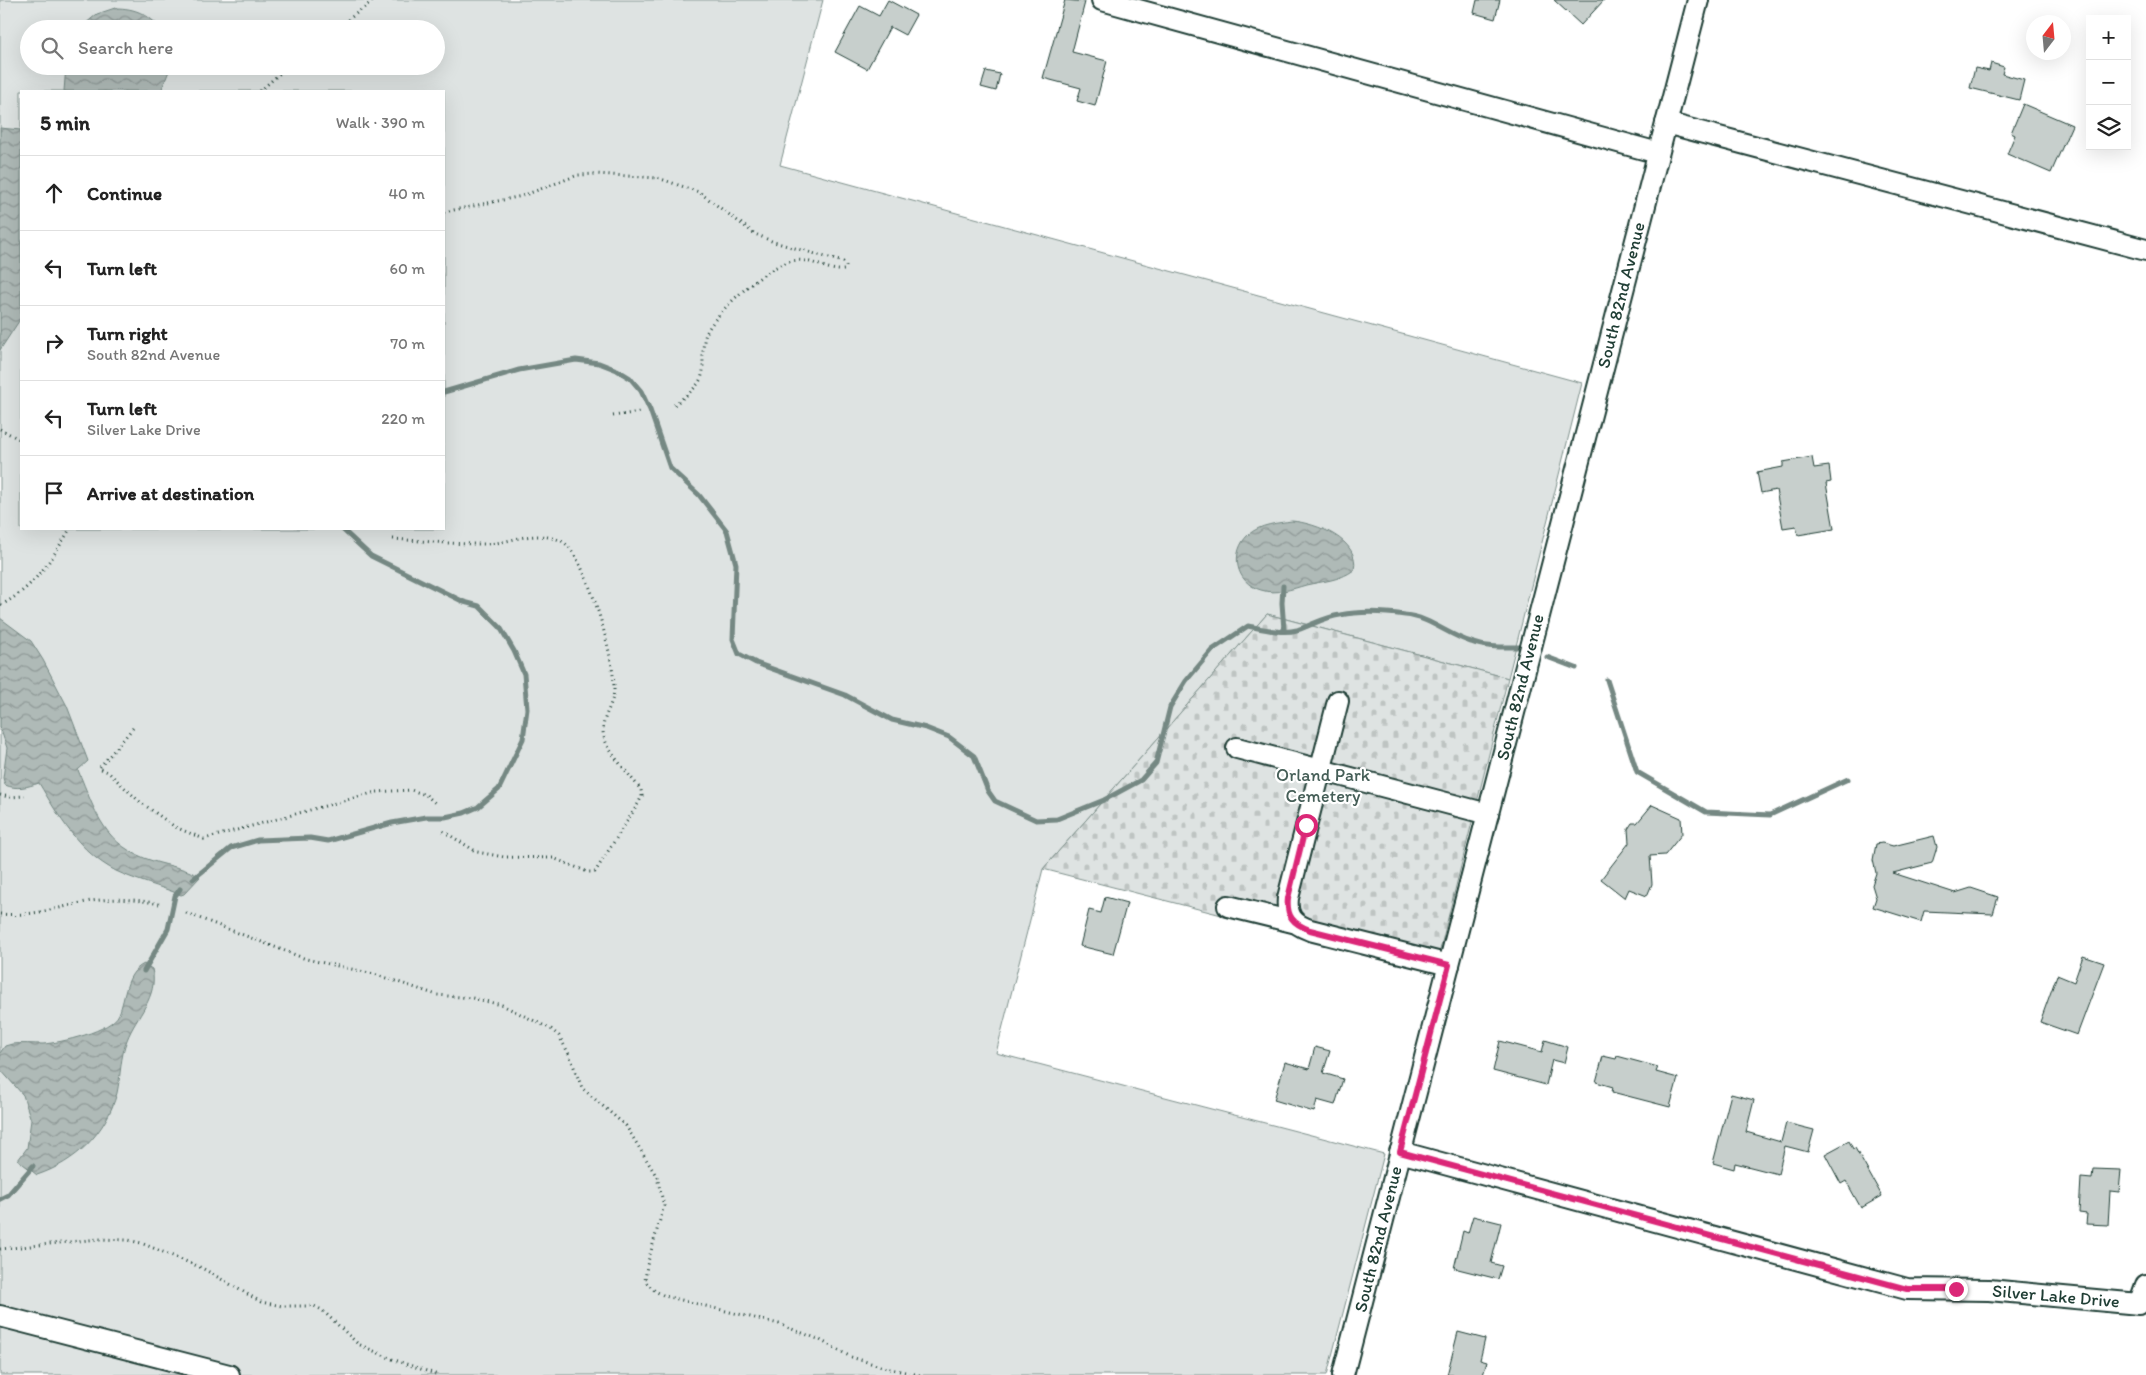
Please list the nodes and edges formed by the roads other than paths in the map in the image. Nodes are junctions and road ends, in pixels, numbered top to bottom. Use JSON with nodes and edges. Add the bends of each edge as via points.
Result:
{"nodes":[{"id":1,"x":1102,"y":0,"type":"edge"},
{"id":2,"x":1698,"y":0,"type":"edge"},
{"id":3,"x":1666,"y":124,"type":"junction"},
{"id":4,"x":1658,"y":153,"type":"junction"},
{"id":5,"x":2146,"y":250,"type":"edge"},
{"id":6,"x":1338,"y":701,"type":"dead end"},
{"id":7,"x":1237,"y":748,"type":"dead end"},
{"id":8,"x":1320,"y":770,"type":"junction"},
{"id":9,"x":1488,"y":814,"type":"junction"},
{"id":10,"x":1228,"y":906,"type":"dead end"},
{"id":11,"x":1293,"y":922,"type":"junction"},
{"id":12,"x":1449,"y":965,"type":"junction"},
{"id":13,"x":1400,"y":1152,"type":"junction"},
{"id":14,"x":2146,"y":1285,"type":"edge"},
{"id":15,"x":0,"y":1316,"type":"edge"},
{"id":16,"x":229,"y":1375,"type":"edge"},
{"id":17,"x":1343,"y":1375,"type":"edge"}],
"edges":[{"from":1,"to":4,"type":"street"},
{"from":2,"to":3,"type":"street","name":"South 82nd Avenue"},
{"from":3,"to":4,"type":"street","name":"South 82nd Avenue"},
{"from":3,"to":5,"type":"street"},
{"from":4,"to":9,"type":"street","name":"South 82nd Avenue"},
{"from":6,"to":8,"type":"street"},
{"from":7,"to":8,"type":"street"},
{"from":8,"to":9,"type":"street"},
{"from":8,"to":11,"type":"street","via":[[1288,898],[1287,908]]},
{"from":9,"to":12,"type":"street","name":"South 82nd Avenue"},
{"from":10,"to":11,"type":"street"},
{"from":11,"to":12,"type":"street","via":[[1310,930]]},
{"from":12,"to":13,"type":"street","name":"South 82nd Avenue"},
{"from":13,"to":14,"type":"street","name":"Silver Lake Drive","via":[[1907,1289],[1989,1290],[2139,1304]]},
{"from":13,"to":17,"type":"street","name":"South 82nd Avenue"},
{"from":15,"to":16,"type":"street"}]}
